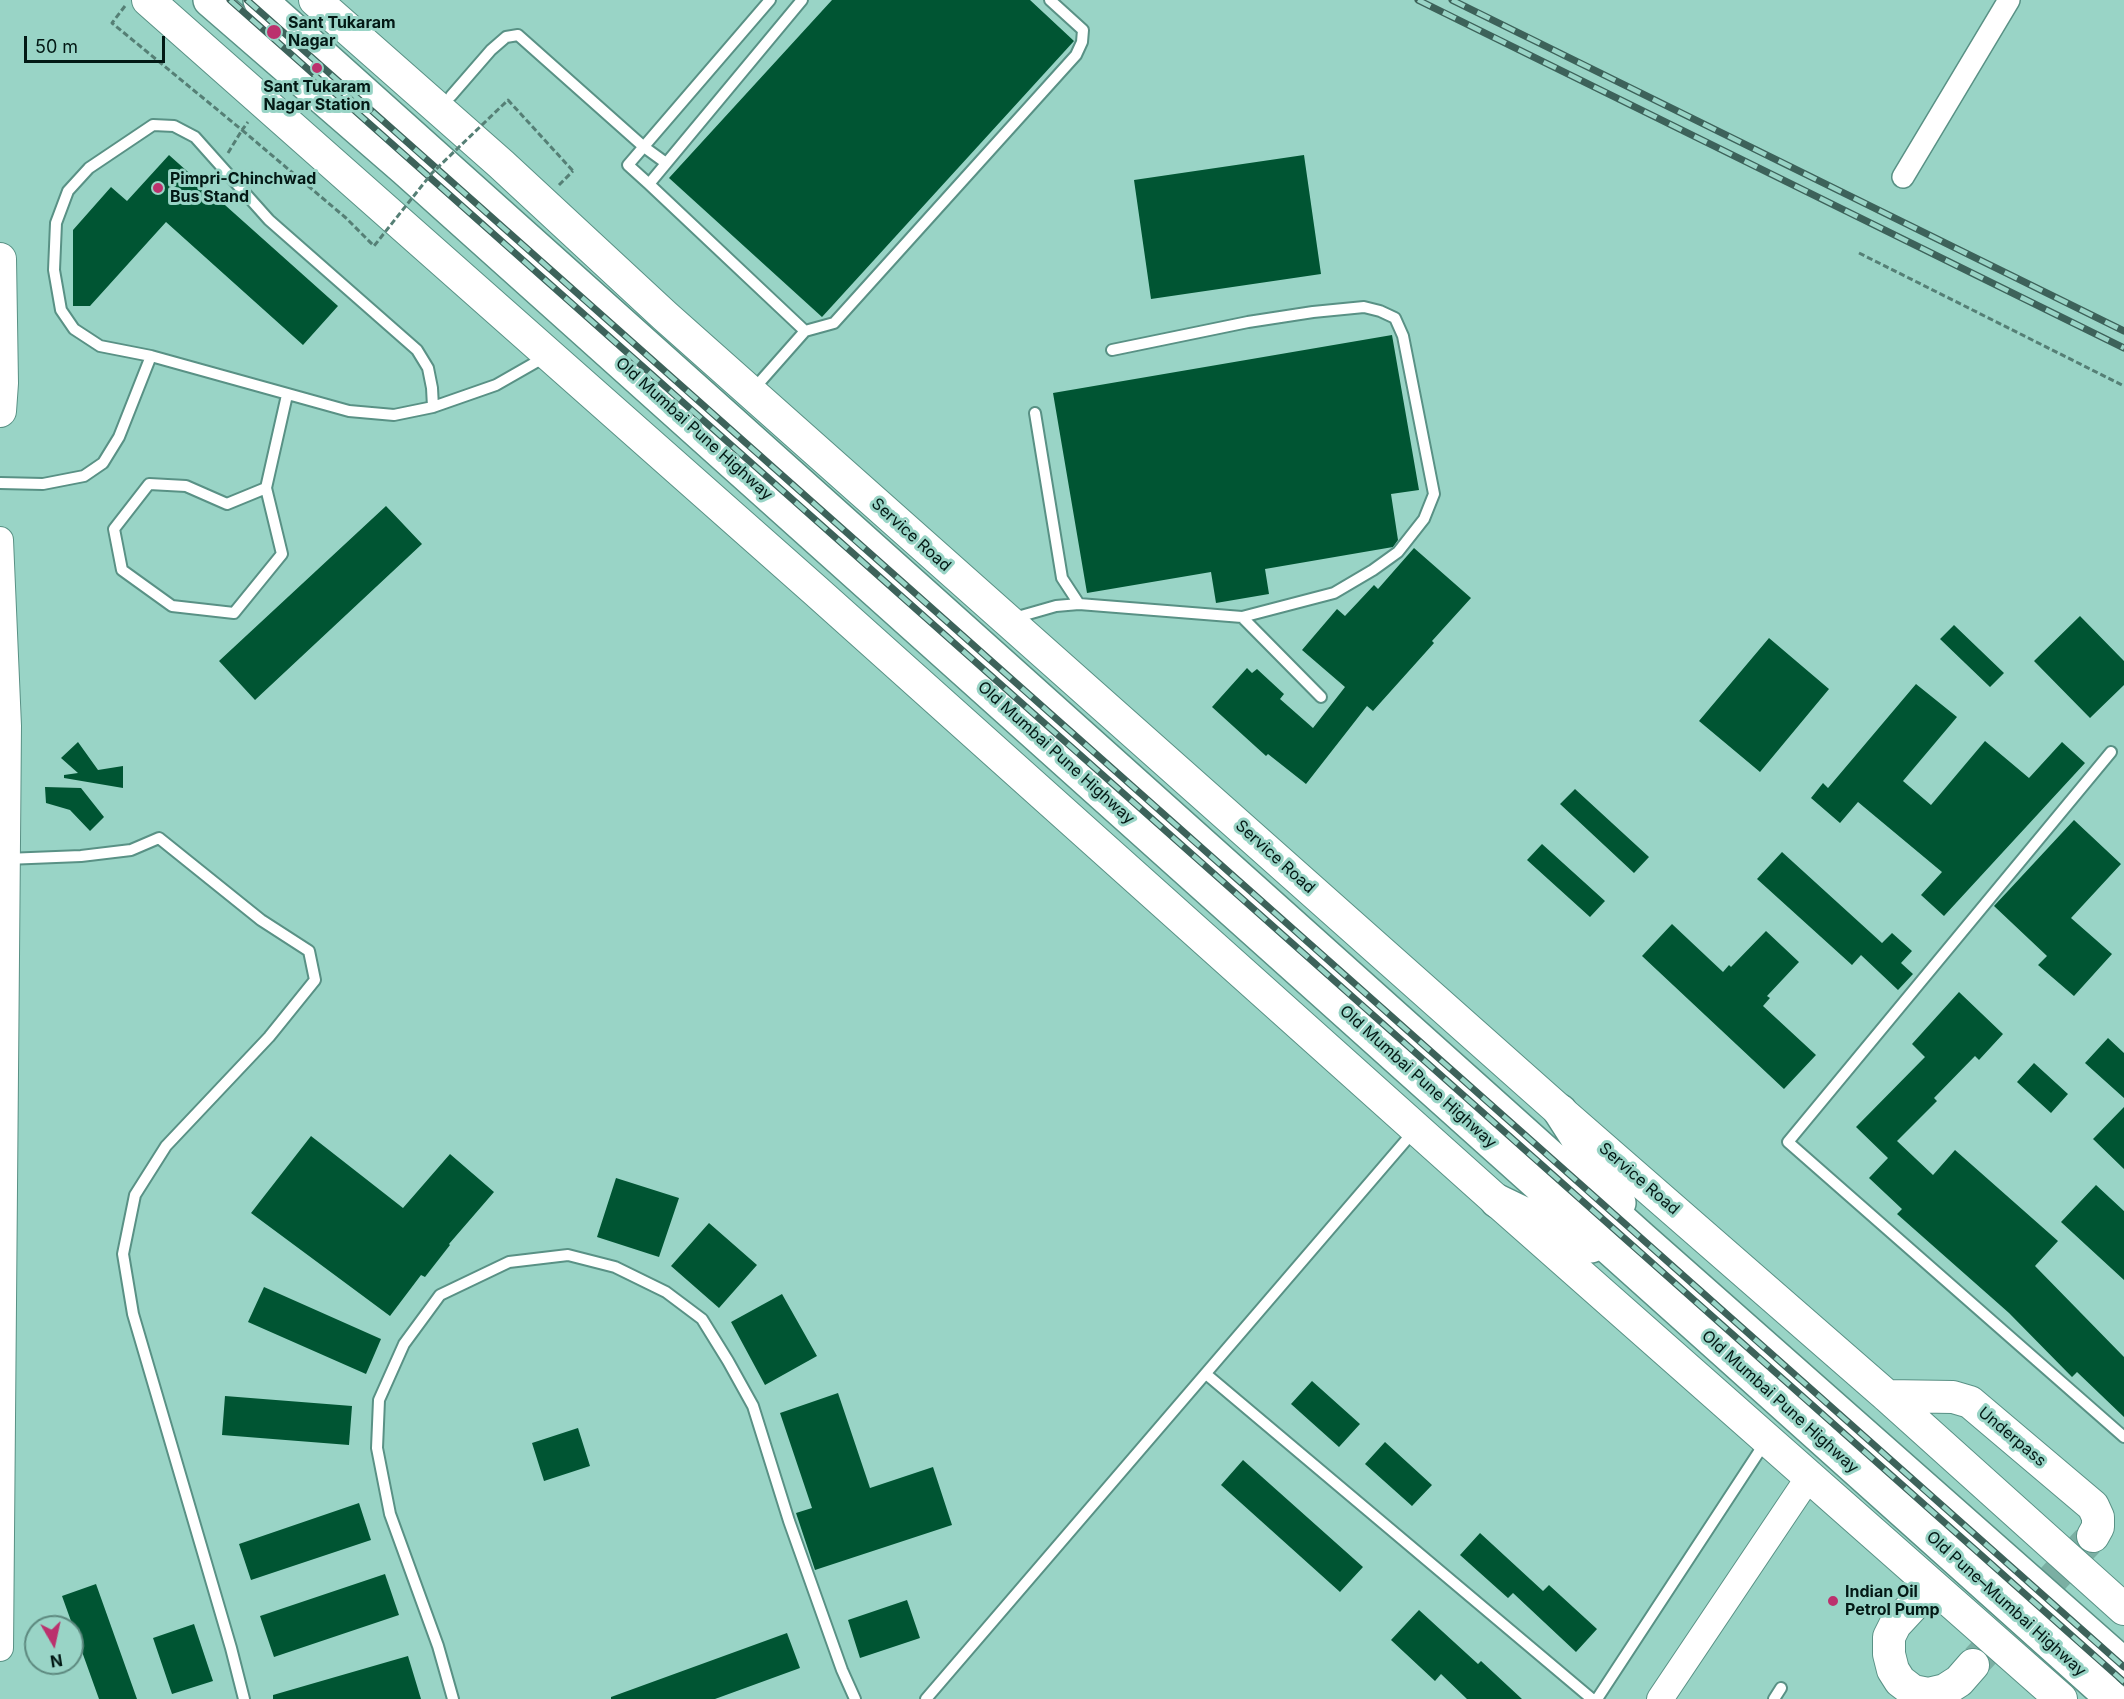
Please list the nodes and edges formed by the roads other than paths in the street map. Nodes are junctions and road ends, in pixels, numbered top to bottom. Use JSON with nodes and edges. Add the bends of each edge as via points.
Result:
{"nodes":[{"id":1,"x":148,"y":0,"type":"edge"},
{"id":2,"x":210,"y":0,"type":"edge"},
{"id":3,"x":260,"y":0,"type":"edge"},
{"id":4,"x":315,"y":0,"type":"edge"},
{"id":5,"x":344,"y":0,"type":"edge"},
{"id":6,"x":770,"y":0,"type":"edge"},
{"id":7,"x":802,"y":0,"type":"edge"},
{"id":8,"x":1050,"y":0,"type":"edge"},
{"id":9,"x":2009,"y":0,"type":"edge"},
{"id":10,"x":451,"y":96,"type":"junction"},
{"id":11,"x":644,"y":147,"type":"junction"},
{"id":12,"x":666,"y":163,"type":"junction"},
{"id":13,"x":1903,"y":177,"type":"dead end"},
{"id":14,"x":650,"y":184,"type":"junction"},
{"id":15,"x":0,"y":259,"type":"edge"},
{"id":16,"x":665,"y":316,"type":"junction"},
{"id":17,"x":806,"y":331,"type":"junction"},
{"id":18,"x":1112,"y":350,"type":"dead end"},
{"id":19,"x":549,"y":355,"type":"junction"},
{"id":20,"x":151,"y":356,"type":"junction"},
{"id":21,"x":751,"y":392,"type":"junction"},
{"id":22,"x":287,"y":395,"type":"junction"},
{"id":23,"x":433,"y":406,"type":"junction"},
{"id":24,"x":0,"y":411,"type":"edge"},
{"id":25,"x":1035,"y":413,"type":"dead end"},
{"id":26,"x":0,"y":483,"type":"edge"},
{"id":27,"x":266,"y":488,"type":"junction"},
{"id":28,"x":0,"y":540,"type":"edge"},
{"id":29,"x":1079,"y":604,"type":"junction"},
{"id":30,"x":1242,"y":618,"type":"junction"},
{"id":31,"x":1008,"y":620,"type":"junction"},
{"id":32,"x":1321,"y":697,"type":"dead end"},
{"id":33,"x":2111,"y":752,"type":"dead end"},
{"id":34,"x":6,"y":859,"type":"junction"},
{"id":35,"x":3,"y":900,"type":"edge"},
{"id":36,"x":1560,"y":1111,"type":"junction"},
{"id":37,"x":1416,"y":1128,"type":"junction"},
{"id":38,"x":1497,"y":1201,"type":"junction"},
{"id":39,"x":1633,"y":1251,"type":"junction"},
{"id":40,"x":1206,"y":1374,"type":"junction"},
{"id":41,"x":1887,"y":1396,"type":"junction"},
{"id":42,"x":2124,"y":1437,"type":"edge"},
{"id":43,"x":1767,"y":1440,"type":"junction"},
{"id":44,"x":1809,"y":1477,"type":"junction"},
{"id":45,"x":1924,"y":1487,"type":"joint"},
{"id":46,"x":1899,"y":1509,"type":"joint"},
{"id":47,"x":2093,"y":1536,"type":"tunnel mouth"},
{"id":48,"x":1,"y":1552,"type":"edge"},
{"id":49,"x":1932,"y":1585,"type":"junction"},
{"id":50,"x":2124,"y":1610,"type":"edge"},
{"id":51,"x":0,"y":1648,"type":"edge"},
{"id":52,"x":1973,"y":1665,"type":"tunnel mouth"},
{"id":53,"x":2124,"y":1665,"type":"edge"},
{"id":54,"x":1781,"y":1688,"type":"dead end"},
{"id":55,"x":244,"y":1699,"type":"edge"},
{"id":56,"x":453,"y":1699,"type":"edge"},
{"id":57,"x":855,"y":1699,"type":"edge"},
{"id":58,"x":926,"y":1699,"type":"edge"},
{"id":59,"x":1592,"y":1699,"type":"edge"},
{"id":60,"x":1597,"y":1699,"type":"edge"},
{"id":61,"x":1660,"y":1699,"type":"edge"},
{"id":62,"x":1774,"y":1699,"type":"edge"},
{"id":63,"x":2061,"y":1699,"type":"edge"},
{"id":64,"x":2113,"y":1699,"type":"edge"}],
"edges":[{"from":1,"to":19,"type":"main road"},
{"from":2,"to":39,"type":"highway","name":"Old Mumbai Pune Highway"},
{"from":3,"to":39,"type":"highway","name":"Old Mumbai Pune Highway"},
{"from":4,"to":16,"type":"main road","name":"Service Road"},
{"from":5,"to":10,"type":"main road"},
{"from":6,"to":11,"type":"lane"},
{"from":7,"to":12,"type":"lane"},
{"from":8,"to":17,"type":"lane","via":[[1083,30],[1076,55],[834,323]]},
{"from":9,"to":13,"type":"street"},
{"from":10,"to":11,"type":"lane","via":[[506,37],[518,35]]},
{"from":10,"to":16,"type":"main road","via":[[564,180],[625,252]]},
{"from":11,"to":12,"type":"lane"},
{"from":11,"to":14,"type":"lane","via":[[628,165]]},
{"from":12,"to":14,"type":"lane"},
{"from":14,"to":17,"type":"lane"},
{"from":15,"to":24,"type":"main road"},
{"from":16,"to":21,"type":"main road","name":"Service Road"},
{"from":17,"to":21,"type":"lane"},
{"from":18,"to":30,"type":"lane","via":[[1312,312],[1364,307],[1395,318],[1403,336],[1434,494],[1424,519],[1398,552],[1349,585],[1334,593]]},
{"from":19,"to":23,"type":"lane","via":[[496,386]]},
{"from":19,"to":37,"type":"main road"},
{"from":20,"to":22,"type":"lane"},
{"from":20,"to":23,"type":"lane","via":[[100,346],[74,329],[61,310],[54,270],[56,223],[68,191],[88,168],[153,125],[174,126],[195,137],[269,220],[417,350],[428,368]]},
{"from":20,"to":26,"type":"lane","via":[[119,437],[103,463],[84,476],[43,484]]},
{"from":21,"to":31,"type":"main road","name":"Service Road"},
{"from":22,"to":23,"type":"lane","via":[[349,411],[394,415]]},
{"from":22,"to":27,"type":"lane"},
{"from":25,"to":29,"type":"lane","via":[[1062,578]]},
{"from":27,"to":27,"type":"lane","via":[[282,554],[234,613],[171,606],[122,570],[114,529],[149,483],[186,486],[227,504]]},
{"from":28,"to":34,"type":"street","via":[[8,726]]},
{"from":29,"to":30,"type":"lane"},
{"from":29,"to":31,"type":"lane","via":[[1056,606]]},
{"from":30,"to":32,"type":"lane"},
{"from":31,"to":36,"type":"main road","name":"Service Road"},
{"from":33,"to":42,"type":"lane","via":[[1788,1142]]},
{"from":34,"to":35,"type":"street"},
{"from":34,"to":55,"type":"lane","via":[[131,850],[159,838],[261,920],[309,951],[315,980],[269,1037],[166,1146],[135,1195],[123,1254],[133,1314]]},
{"from":35,"to":48,"type":"street"},
{"from":36,"to":39,"type":"highway"},
{"from":36,"to":41,"type":"main road","name":"Service Road"},
{"from":37,"to":38,"type":"main road"},
{"from":37,"to":40,"type":"lane"},
{"from":38,"to":39,"type":"highway"},
{"from":38,"to":43,"type":"main road"},
{"from":39,"to":45,"type":"highway","name":"Old Mumbai Pune Highway"},
{"from":39,"to":46,"type":"highway","name":"Old Mumbai Pune Highway"},
{"from":40,"to":58,"type":"lane"},
{"from":40,"to":59,"type":"lane"},
{"from":41,"to":47,"type":"main road","name":"Underpass","via":[[1953,1397],[1970,1402],[2093,1506],[2098,1517]]},
{"from":41,"to":50,"type":"main road","name":"Service Road"},
{"from":43,"to":44,"type":"main road"},
{"from":43,"to":60,"type":"lane"},
{"from":44,"to":49,"type":"main road"},
{"from":44,"to":61,"type":"street"},
{"from":45,"to":53,"type":"highway","name":"Old Pune–Mumbai Highway"},
{"from":46,"to":64,"type":"highway","name":"Old Pune–Mumbai Highway"},
{"from":48,"to":51,"type":"street"},
{"from":49,"to":52,"type":"main road","via":[[1895,1625],[1889,1637],[1893,1670],[1900,1682],[1913,1691],[1928,1694],[1959,1681]]},
{"from":49,"to":63,"type":"main road"},
{"from":54,"to":62,"type":"lane"},
{"from":56,"to":57,"type":"lane","via":[[390,1514],[377,1448],[379,1400],[404,1344],[440,1295],[509,1262],[568,1255],[615,1267],[666,1292],[702,1319],[753,1406],[789,1521]]}]}
